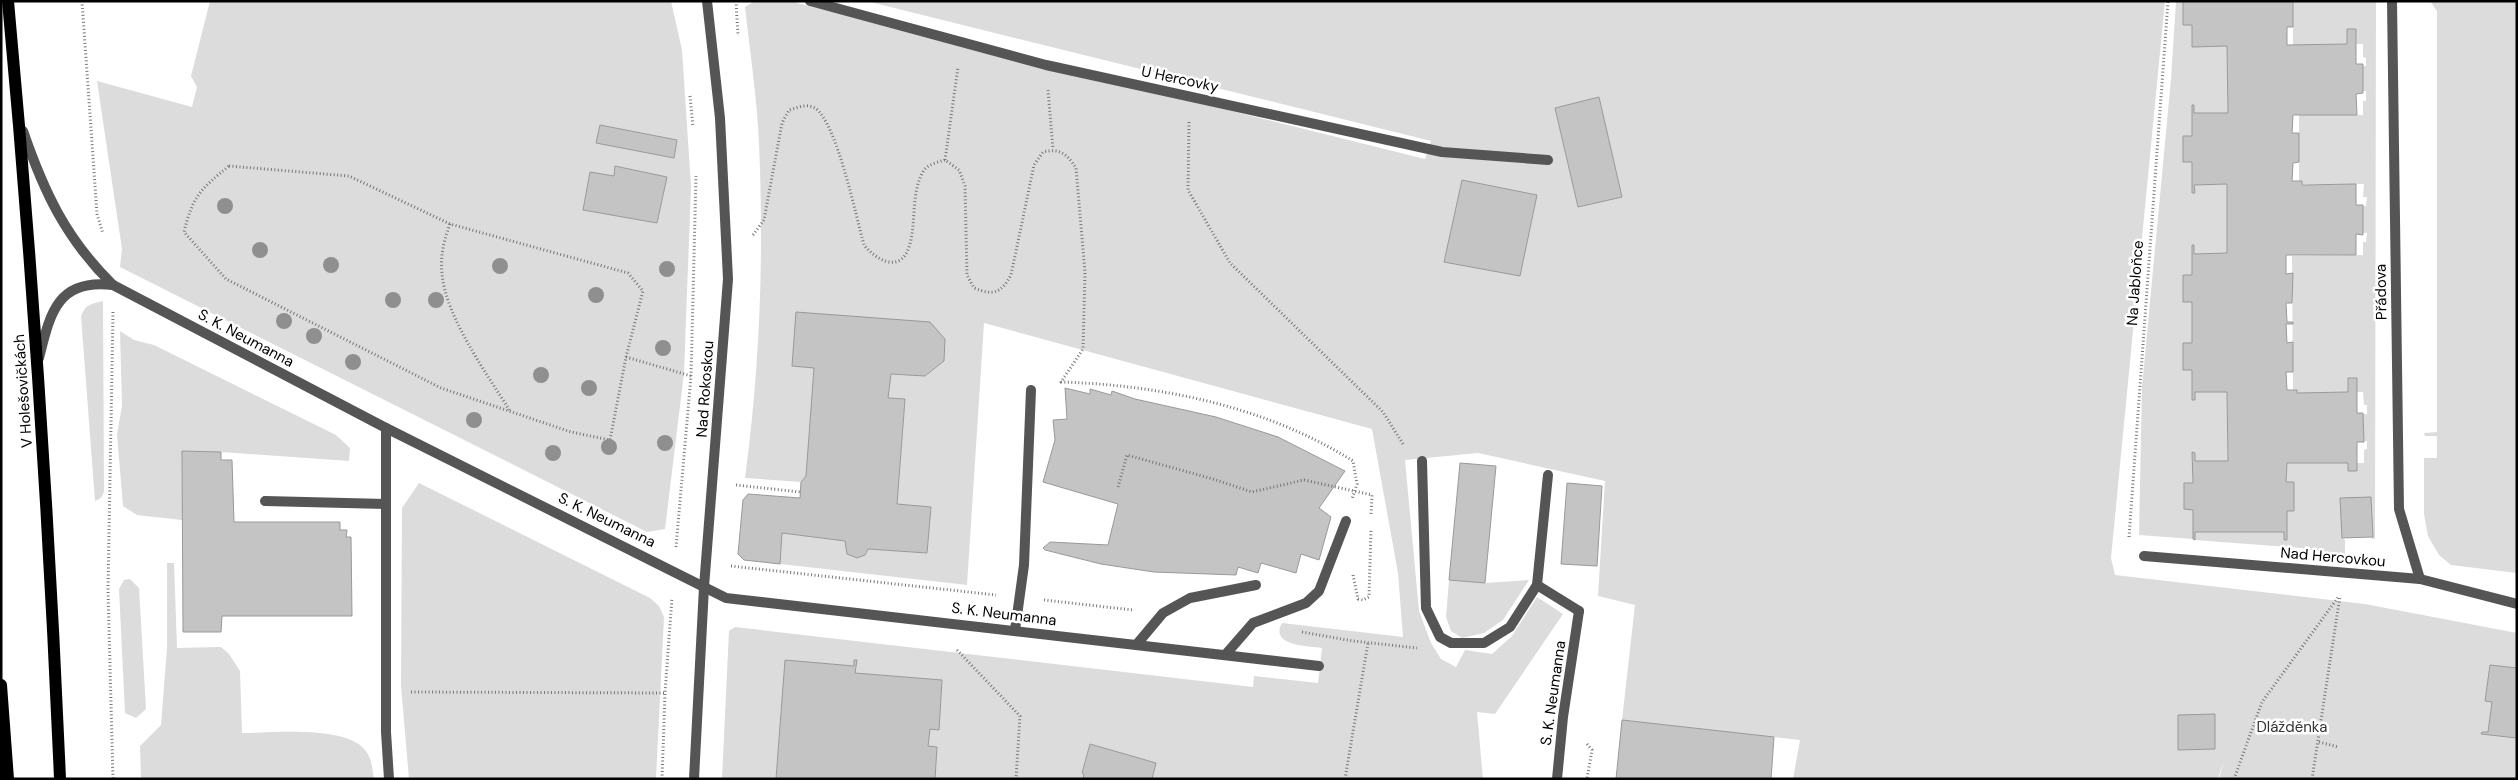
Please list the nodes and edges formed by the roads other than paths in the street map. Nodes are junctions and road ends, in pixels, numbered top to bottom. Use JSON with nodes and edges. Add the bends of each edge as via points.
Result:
{"nodes":[{"id":1,"x":8,"y":1,"type":"edge"},
{"id":2,"x":707,"y":1,"type":"edge"},
{"id":3,"x":810,"y":1,"type":"edge"},
{"id":4,"x":2392,"y":1,"type":"edge"},
{"id":5,"x":19,"y":121,"type":"junction"},
{"id":6,"x":1548,"y":160,"type":"dead end"},
{"id":7,"x":112,"y":285,"type":"junction"},
{"id":8,"x":38,"y":362,"type":"junction"},
{"id":9,"x":1031,"y":390,"type":"dead end"},
{"id":10,"x":386,"y":428,"type":"junction"},
{"id":11,"x":1422,"y":461,"type":"road end"},
{"id":12,"x":1548,"y":476,"type":"dead end"},
{"id":13,"x":265,"y":501,"type":"dead end"},
{"id":14,"x":386,"y":504,"type":"junction"},
{"id":15,"x":1346,"y":521,"type":"road end"},
{"id":16,"x":2144,"y":556,"type":"road end"},
{"id":17,"x":2420,"y":579,"type":"junction"},
{"id":18,"x":1256,"y":584,"type":"dead end"},
{"id":19,"x":1537,"y":585,"type":"junction"},
{"id":20,"x":704,"y":588,"type":"junction"},
{"id":21,"x":2517,"y":604,"type":"edge"},
{"id":22,"x":1015,"y":630,"type":"junction"},
{"id":23,"x":1137,"y":644,"type":"junction"},
{"id":24,"x":1226,"y":654,"type":"junction"},
{"id":25,"x":1320,"y":666,"type":"dead end"},
{"id":26,"x":1,"y":685,"type":"edge"},
{"id":27,"x":8,"y":779,"type":"edge"},
{"id":28,"x":60,"y":779,"type":"edge"},
{"id":29,"x":389,"y":779,"type":"edge"},
{"id":30,"x":694,"y":779,"type":"edge"},
{"id":31,"x":1557,"y":779,"type":"edge"}],
"edges":[{"from":1,"to":5,"type":"main road","name":"V Holešovičkách"},
{"from":2,"to":20,"type":"street","name":"Nad Rokoskou","via":[[720,118],[728,279]]},
{"from":3,"to":6,"type":"street","name":"U Hercovky","via":[[1046,65],[1442,152]]},
{"from":4,"to":17,"type":"street","name":"Přádova","via":[[2399,509]]},
{"from":5,"to":7,"type":"street","name":"S. K. Neumanna","via":[[40,180],[55,209],[90,263]]},
{"from":5,"to":8,"type":"main road","name":"V Holešovičkách"},
{"from":7,"to":8,"type":"street","via":[[94,283],[66,294],[49,319]]},
{"from":7,"to":10,"type":"street","name":"S. K. Neumanna"},
{"from":8,"to":28,"type":"main road","name":"V Holešovičkách"},
{"from":9,"to":22,"type":"street","via":[[1024,565]]},
{"from":10,"to":14,"type":"street"},
{"from":10,"to":20,"type":"street","name":"S. K. Neumanna","via":[[674,570]]},
{"from":11,"to":19,"type":"street","via":[[1426,608],[1440,637],[1451,643],[1484,643],[1510,627]]},
{"from":12,"to":19,"type":"street"},
{"from":13,"to":14,"type":"street"},
{"from":14,"to":29,"type":"street"},
{"from":15,"to":24,"type":"street","via":[[1319,591],[1306,604],[1253,623]]},
{"from":16,"to":17,"type":"street","name":"Nad Hercovkou"},
{"from":17,"to":21,"type":"street","name":"Nad Hercovkou"},
{"from":18,"to":23,"type":"street","via":[[1190,598],[1162,613]]},
{"from":19,"to":31,"type":"street","name":"S. K. Neumanna","via":[[1579,611]]},
{"from":20,"to":22,"type":"street","name":"S. K. Neumanna","via":[[726,598]]},
{"from":20,"to":30,"type":"street","name":"Nad Rokoskou"},
{"from":22,"to":23,"type":"street","name":"S. K. Neumanna"},
{"from":23,"to":24,"type":"street","name":"S. K. Neumanna"},
{"from":24,"to":25,"type":"street","name":"S. K. Neumanna"},
{"from":26,"to":27,"type":"main road"}]}
